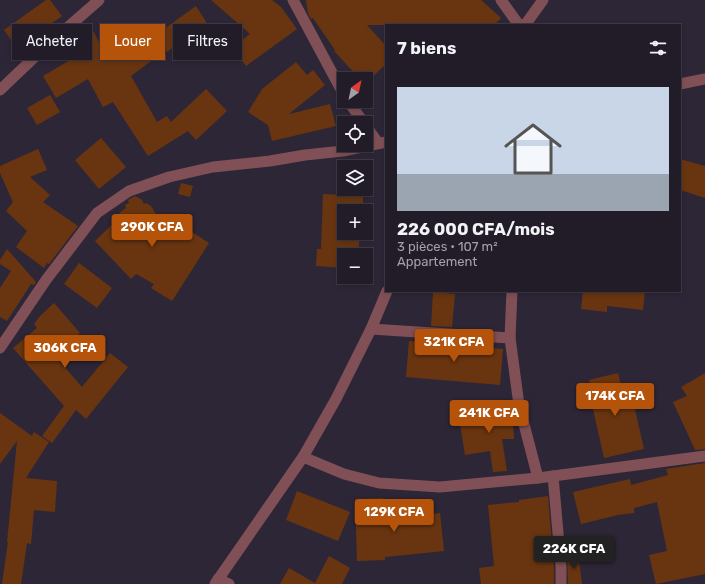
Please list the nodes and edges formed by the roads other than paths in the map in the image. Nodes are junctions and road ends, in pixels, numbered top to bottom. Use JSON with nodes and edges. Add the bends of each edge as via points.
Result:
{"nodes":[{"id":1,"x":98,"y":0,"type":"edge"},
{"id":2,"x":293,"y":0,"type":"edge"},
{"id":3,"x":502,"y":0,"type":"edge"},
{"id":4,"x":543,"y":0,"type":"edge"},
{"id":5,"x":518,"y":24,"type":"edge"},
{"id":6,"x":527,"y":24,"type":"edge"},
{"id":7,"x":705,"y":79,"type":"edge"},
{"id":8,"x":337,"y":82,"type":"edge"},
{"id":9,"x":681,"y":84,"type":"edge"},
{"id":10,"x":0,"y":90,"type":"edge"},
{"id":11,"x":373,"y":133,"type":"edge"},
{"id":12,"x":382,"y":142,"type":"edge"},
{"id":13,"x":387,"y":292,"type":"edge"},
{"id":14,"x":512,"y":292,"type":"edge"},
{"id":15,"x":371,"y":329,"type":"junction"},
{"id":16,"x":510,"y":338,"type":"junction"},
{"id":17,"x":0,"y":348,"type":"edge"},
{"id":18,"x":705,"y":456,"type":"edge"},
{"id":19,"x":303,"y":457,"type":"junction"},
{"id":20,"x":553,"y":476,"type":"junction"},
{"id":21,"x":538,"y":478,"type":"junction"},
{"id":22,"x":217,"y":581,"type":"edge"},
{"id":23,"x":229,"y":584,"type":"edge"},
{"id":24,"x":561,"y":584,"type":"edge"}],
"edges":[{"from":1,"to":10,"type":"street"},
{"from":2,"to":8,"type":"street"},
{"from":3,"to":5,"type":"street"},
{"from":4,"to":6,"type":"street"},
{"from":7,"to":9,"type":"street"},
{"from":11,"to":12,"type":"street"},
{"from":12,"to":17,"type":"street","via":[[343,151],[213,167],[169,177],[129,191],[97,213],[46,280]]},
{"from":13,"to":15,"type":"street"},
{"from":14,"to":16,"type":"street"},
{"from":15,"to":16,"type":"street"},
{"from":15,"to":19,"type":"street"},
{"from":16,"to":21,"type":"street","via":[[520,405]]},
{"from":18,"to":20,"type":"street"},
{"from":19,"to":21,"type":"street","via":[[344,474],[379,483],[440,487]]},
{"from":19,"to":22,"type":"street"},
{"from":20,"to":21,"type":"street"},
{"from":20,"to":24,"type":"street"},
{"from":22,"to":23,"type":"street"}]}
